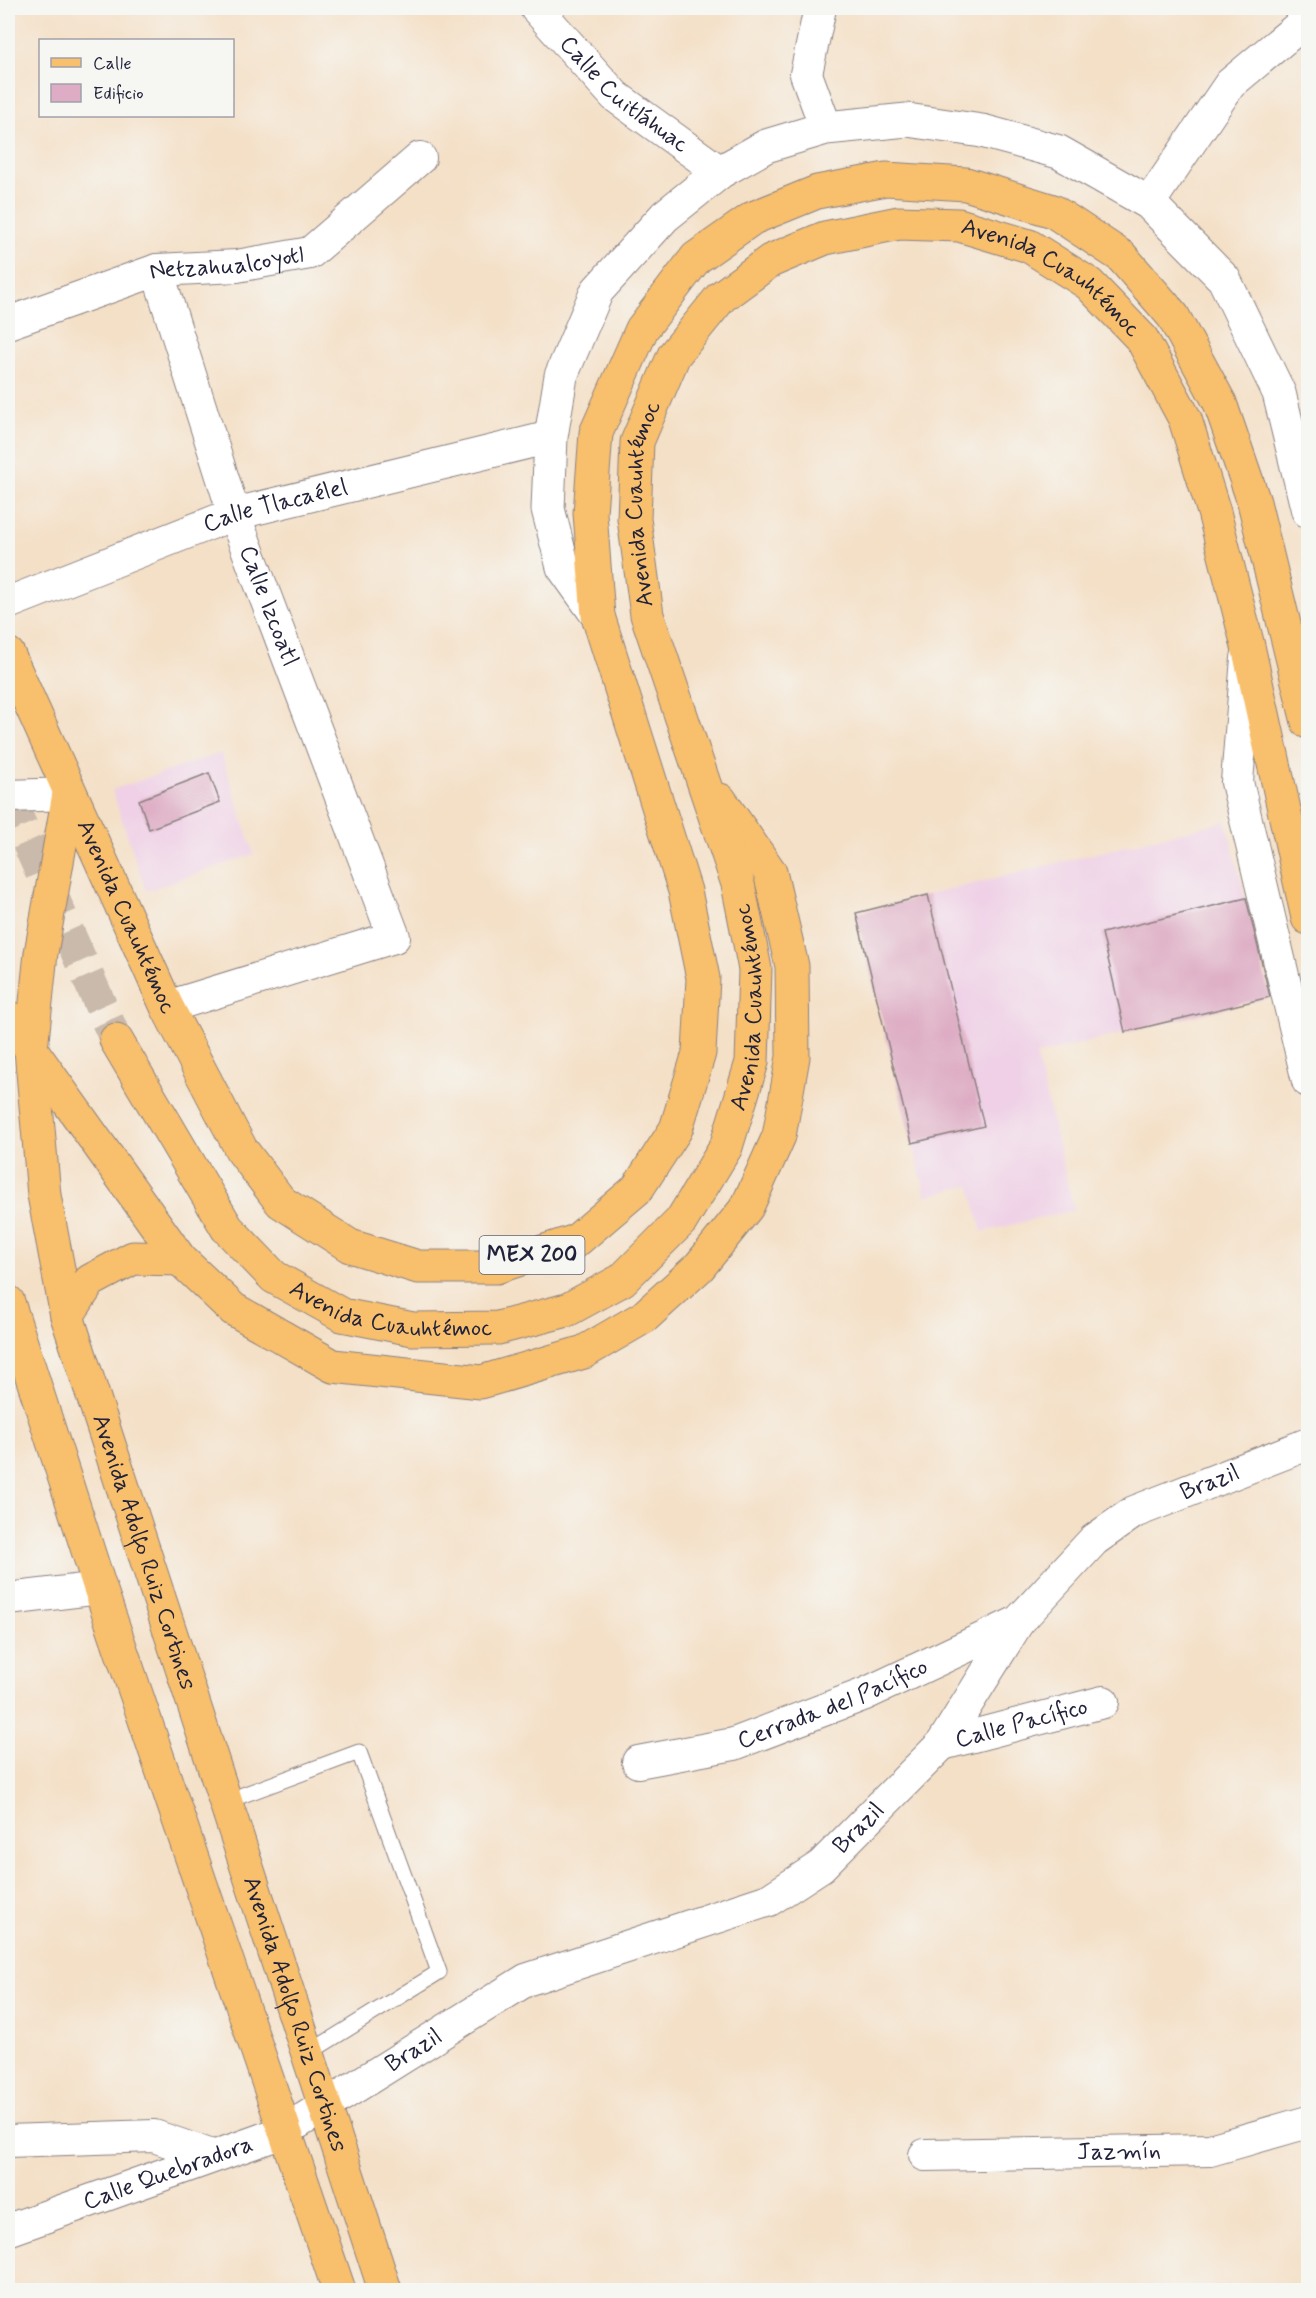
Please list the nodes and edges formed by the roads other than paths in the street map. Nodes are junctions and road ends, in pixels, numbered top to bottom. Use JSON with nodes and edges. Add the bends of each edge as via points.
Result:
{"nodes":[{"id":1,"x":536,"y":8,"type":"edge"},
{"id":2,"x":820,"y":8,"type":"edge"},
{"id":3,"x":1308,"y":19,"type":"edge"},
{"id":4,"x":826,"y":128,"type":"junction"},
{"id":5,"x":420,"y":158,"type":"dead end"},
{"id":6,"x":720,"y":172,"type":"junction"},
{"id":7,"x":1149,"y":203,"type":"junction"},
{"id":8,"x":157,"y":270,"type":"junction"},
{"id":9,"x":8,"y":324,"type":"edge"},
{"id":10,"x":551,"y":438,"type":"junction"},
{"id":11,"x":1308,"y":511,"type":"edge"},
{"id":12,"x":234,"y":514,"type":"junction"},
{"id":13,"x":8,"y":603,"type":"edge"},
{"id":14,"x":598,"y":616,"type":"junction"},
{"id":15,"x":1248,"y":645,"type":"junction"},
{"id":16,"x":10,"y":668,"type":"edge"},
{"id":17,"x":1308,"y":722,"type":"edge"},
{"id":18,"x":696,"y":767,"type":"junction"},
{"id":19,"x":69,"y":794,"type":"junction"},
{"id":20,"x":8,"y":796,"type":"edge"},
{"id":21,"x":1308,"y":918,"type":"edge"},
{"id":22,"x":167,"y":1007,"type":"junction"},
{"id":23,"x":8,"y":1017,"type":"edge"},
{"id":24,"x":116,"y":1040,"type":"tunnel mouth"},
{"id":25,"x":31,"y":1050,"type":"junction"},
{"id":26,"x":1308,"y":1081,"type":"edge"},
{"id":27,"x":180,"y":1259,"type":"junction"},
{"id":28,"x":8,"y":1302,"type":"edge"},
{"id":29,"x":67,"y":1316,"type":"junction"},
{"id":30,"x":1308,"y":1444,"type":"edge"},
{"id":31,"x":100,"y":1588,"type":"junction"},
{"id":32,"x":8,"y":1599,"type":"edge"},
{"id":33,"x":1018,"y":1622,"type":"junction"},
{"id":34,"x":1102,"y":1702,"type":"dead end"},
{"id":35,"x":942,"y":1744,"type":"junction"},
{"id":36,"x":638,"y":1762,"type":"dead end"},
{"id":37,"x":225,"y":1802,"type":"junction"},
{"id":38,"x":307,"y":2054,"type":"junction"},
{"id":39,"x":323,"y":2105,"type":"junction"},
{"id":40,"x":1308,"y":2122,"type":"edge"},
{"id":41,"x":283,"y":2132,"type":"junction"},
{"id":42,"x":8,"y":2141,"type":"edge"},
{"id":43,"x":925,"y":2155,"type":"dead end"},
{"id":44,"x":212,"y":2156,"type":"junction"},
{"id":45,"x":8,"y":2230,"type":"edge"},
{"id":46,"x":339,"y":2290,"type":"edge"},
{"id":47,"x":385,"y":2290,"type":"edge"}],
"edges":[{"from":1,"to":6,"type":"street","name":"Calle Cuitláhuac","via":[[615,96]]},
{"from":2,"to":4,"type":"street","via":[[806,74]]},
{"from":3,"to":7,"type":"street","via":[[1230,84]]},
{"from":4,"to":6,"type":"street","name":"Avenida Cuauhtémoc","via":[[766,146]]},
{"from":4,"to":7,"type":"street","name":"Avenida Cuauhtémoc","via":[[907,120],[981,131],[1059,152]]},
{"from":5,"to":8,"type":"street","name":"Netzahualcoyotl","via":[[310,253],[237,266]]},
{"from":6,"to":10,"type":"street","name":"Avenida Cuauhtémoc","via":[[665,216],[597,291],[561,376]]},
{"from":7,"to":11,"type":"street","name":"Avenida Cuauhtémoc","via":[[1224,279],[1279,393]]},
{"from":8,"to":9,"type":"street","name":"Netzahualcoyotl"},
{"from":8,"to":12,"type":"street","name":"Calle Izcoatl"},
{"from":10,"to":12,"type":"street","name":"Calle Tlacaélel"},
{"from":10,"to":14,"type":"street","name":"Avenida Cuauhtémoc","via":[[548,509],[562,567]]},
{"from":12,"to":13,"type":"street","name":"Calle Tlacaélel"},
{"from":12,"to":22,"type":"street","name":"Calle Izcoatl","via":[[394,937]]},
{"from":14,"to":17,"type":"main road","name":"Avenida Cuauhtémoc","via":[[590,513],[596,433],[642,328],[696,258],[753,218],[817,192],[886,179],[966,184],[1053,212],[1121,256],[1173,316],[1220,403],[1250,491]]},
{"from":14,"to":22,"type":"main road","name":"Avenida Cuauhtémoc","number":"MEX 200","via":[[685,891],[703,978],[699,1053],[676,1129],[637,1189],[576,1241],[496,1267],[418,1267],[350,1246],[281,1202],[241,1149]]},
{"from":15,"to":18,"type":"main road","name":"Avenida Cuauhtémoc","via":[[1185,419],[1142,339],[1089,284],[1029,246],[959,225],[899,223],[825,238],[770,261],[721,297],[674,355],[637,442],[634,519],[647,615]]},
{"from":15,"to":21,"type":"main road","name":"Avenida Cuauhtémoc"},
{"from":15,"to":26,"type":"street","via":[[1237,782]]},
{"from":16,"to":19,"type":"main road","number":"MEX 200"},
{"from":18,"to":24,"type":"main road","name":"Avenida Cuauhtémoc","number":"MEX 200","via":[[738,884],[755,969],[752,1062],[726,1147],[681,1221],[622,1280],[567,1310],[498,1328],[414,1329],[342,1315],[273,1277],[226,1228]]},
{"from":18,"to":27,"type":"main road","via":[[770,872],[792,966],[793,1057],[778,1136],[747,1207],[699,1267],[644,1317],[584,1353],[481,1382],[333,1366],[233,1309]]},
{"from":19,"to":20,"type":"street"},
{"from":19,"to":22,"type":"main road","name":"Avenida Cuauhtémoc","number":"MEX 200"},
{"from":19,"to":25,"type":"main road","name":"Avenida Adolfo Ruiz Cortines","via":[[40,953]]},
{"from":23,"to":25,"type":"main road"},
{"from":25,"to":27,"type":"main road"},
{"from":25,"to":29,"type":"main road","name":"Avenida Adolfo Ruiz Cortines","via":[[44,1195]]},
{"from":27,"to":29,"type":"main road","via":[[133,1258],[90,1281]]},
{"from":28,"to":31,"type":"main road","name":"Avenida Adolfo Ruiz Cortines"},
{"from":29,"to":37,"type":"main road","name":"Avenida Adolfo Ruiz Cortines"},
{"from":30,"to":33,"type":"street","name":"Brazil","via":[[1134,1512],[1094,1540]]},
{"from":31,"to":32,"type":"street"},
{"from":31,"to":41,"type":"main road","name":"Avenida Adolfo Ruiz Cortines"},
{"from":33,"to":35,"type":"street","name":"Brazil"},
{"from":33,"to":36,"type":"street","name":"Cerrada del Pacífico","via":[[865,1694],[734,1744]]},
{"from":34,"to":35,"type":"street","name":"Calle Pacífico"},
{"from":35,"to":39,"type":"street","name":"Brazil","via":[[821,1866],[769,1900],[526,1980]]},
{"from":37,"to":38,"type":"main road","name":"Avenida Adolfo Ruiz Cortines"},
{"from":37,"to":38,"type":"lane","via":[[359,1752],[439,1972]]},
{"from":38,"to":39,"type":"main road","name":"Avenida Adolfo Ruiz Cortines"},
{"from":39,"to":41,"type":"street","name":"Calle Quebradora"},
{"from":39,"to":47,"type":"main road","name":"Avenida Adolfo Ruiz Cortines"},
{"from":40,"to":43,"type":"street","name":"Jazmín","via":[[1210,2150]]},
{"from":41,"to":44,"type":"street","name":"Calle Quebradora"},
{"from":41,"to":46,"type":"main road","name":"Avenida Adolfo Ruiz Cortines"},
{"from":42,"to":44,"type":"street","via":[[154,2136]]},
{"from":44,"to":45,"type":"street","name":"Calle Quebradora"}]}
